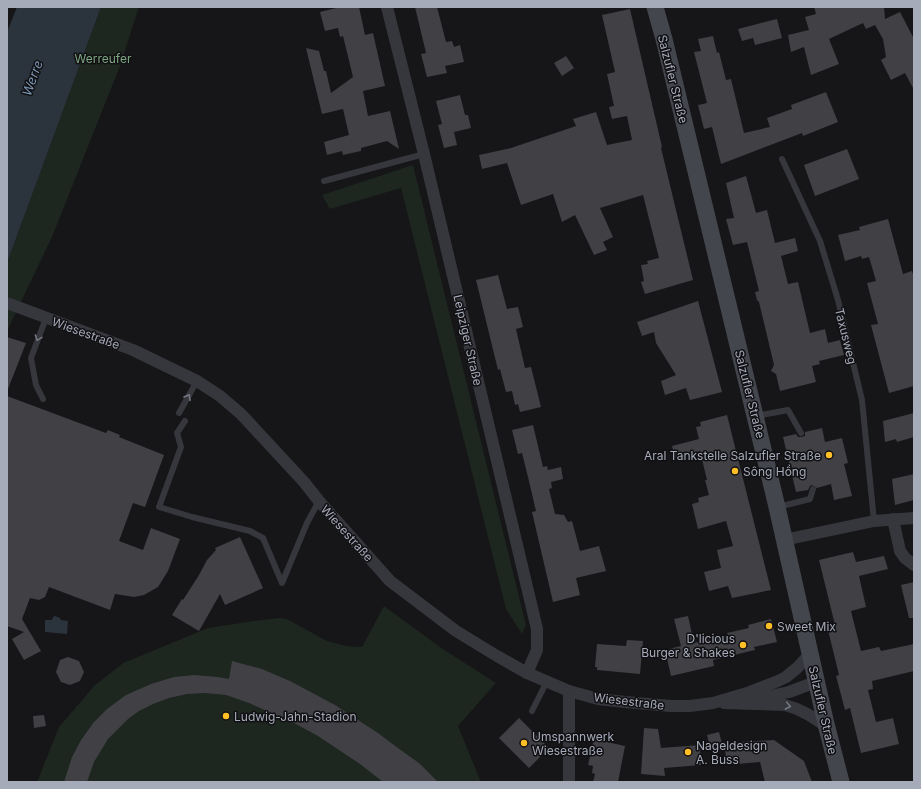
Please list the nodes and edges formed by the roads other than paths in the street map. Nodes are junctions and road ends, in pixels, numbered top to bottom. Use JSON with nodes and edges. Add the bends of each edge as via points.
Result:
{"nodes":[{"id":1,"x":387,"y":7,"type":"edge"},
{"id":2,"x":655,"y":7,"type":"edge"},
{"id":3,"x":424,"y":154,"type":"junction"},
{"id":4,"x":782,"y":159,"type":"dead end"},
{"id":5,"x":324,"y":181,"type":"dead end"},
{"id":6,"x":7,"y":304,"type":"edge"},
{"id":7,"x":46,"y":318,"type":"junction"},
{"id":8,"x":197,"y":381,"type":"junction"},
{"id":9,"x":43,"y":399,"type":"dead end"},
{"id":10,"x":179,"y":413,"type":"dead end"},
{"id":11,"x":755,"y":416,"type":"junction"},
{"id":12,"x":185,"y":421,"type":"dead end"},
{"id":13,"x":801,"y":433,"type":"dead end"},
{"id":14,"x":813,"y":489,"type":"dead end"},
{"id":15,"x":319,"y":501,"type":"junction"},
{"id":16,"x":777,"y":507,"type":"junction"},
{"id":17,"x":914,"y":518,"type":"edge"},
{"id":18,"x":893,"y":519,"type":"junction"},
{"id":19,"x":874,"y":521,"type":"junction"},
{"id":20,"x":784,"y":540,"type":"junction"},
{"id":21,"x":914,"y":565,"type":"edge"},
{"id":22,"x":810,"y":654,"type":"junction"},
{"id":23,"x":528,"y":673,"type":"junction"},
{"id":24,"x":786,"y":677,"type":"junction"},
{"id":25,"x":547,"y":681,"type":"junction"},
{"id":26,"x":816,"y":682,"type":"junction"},
{"id":27,"x":570,"y":691,"type":"junction"},
{"id":28,"x":713,"y":703,"type":"junction"},
{"id":29,"x":735,"y":704,"type":"junction"},
{"id":30,"x":532,"y":711,"type":"dead end"},
{"id":31,"x":827,"y":727,"type":"junction"},
{"id":32,"x":569,"y":782,"type":"edge"},
{"id":33,"x":841,"y":782,"type":"edge"}],
"edges":[{"from":1,"to":3,"type":"street","name":"Leipziger Straße"},
{"from":2,"to":11,"type":"main road","name":"Salzufler Straße"},
{"from":3,"to":5,"type":"lane"},
{"from":3,"to":23,"type":"street","name":"Leipziger Straße","via":[[537,629],[537,650]]},
{"from":4,"to":19,"type":"lane","name":"Taxusweg","via":[[820,241],[838,300],[862,400]]},
{"from":6,"to":7,"type":"street","name":"Wiesestraße"},
{"from":7,"to":8,"type":"street","name":"Wiesestraße","via":[[133,350]]},
{"from":7,"to":9,"type":"lane","one_way":true,"via":[[31,358],[36,385]]},
{"from":10,"to":8,"type":"lane","one_way":true},
{"from":8,"to":15,"type":"street","name":"Wiesestraße","via":[[241,414]]},
{"from":11,"to":13,"type":"lane","via":[[788,410]]},
{"from":11,"to":16,"type":"main road","name":"Salzufler Straße"},
{"from":12,"to":15,"type":"lane","via":[[177,433],[182,447],[160,507],[250,531],[263,538],[282,583]]},
{"from":14,"to":16,"type":"lane","via":[[810,499]]},
{"from":15,"to":23,"type":"street","name":"Wiesestraße","via":[[390,581],[456,631]]},
{"from":16,"to":20,"type":"main road","name":"Salzufler Straße"},
{"from":17,"to":18,"type":"street"},
{"from":18,"to":19,"type":"street"},
{"from":18,"to":21,"type":"street","via":[[900,551]]},
{"from":19,"to":20,"type":"street"},
{"from":20,"to":22,"type":"main road","name":"Salzufler Straße"},
{"from":22,"to":24,"type":"street","name":"Wiesestraße"},
{"from":22,"to":26,"type":"main road","name":"Salzufler Straße"},
{"from":23,"to":25,"type":"street","name":"Wiesestraße"},
{"from":24,"to":26,"type":"street","name":"Wiesestraße"},
{"from":24,"to":28,"type":"street","name":"Wiesestraße","via":[[748,693]]},
{"from":25,"to":27,"type":"street","name":"Wiesestraße"},
{"from":25,"to":30,"type":"lane"},
{"from":26,"to":29,"type":"street","name":"Wiesestraße","via":[[789,692]]},
{"from":26,"to":31,"type":"main road","name":"Salzufler Straße"},
{"from":27,"to":28,"type":"street","name":"Wiesestraße","via":[[598,699],[671,706]]},
{"from":27,"to":32,"type":"street"},
{"from":28,"to":29,"type":"street","name":"Wiesestraße"},
{"from":29,"to":31,"type":"street","name":"Wiesestraße","one_way":true,"via":[[785,705],[804,711]]},
{"from":31,"to":33,"type":"main road","name":"Salzufler Straße"}]}
